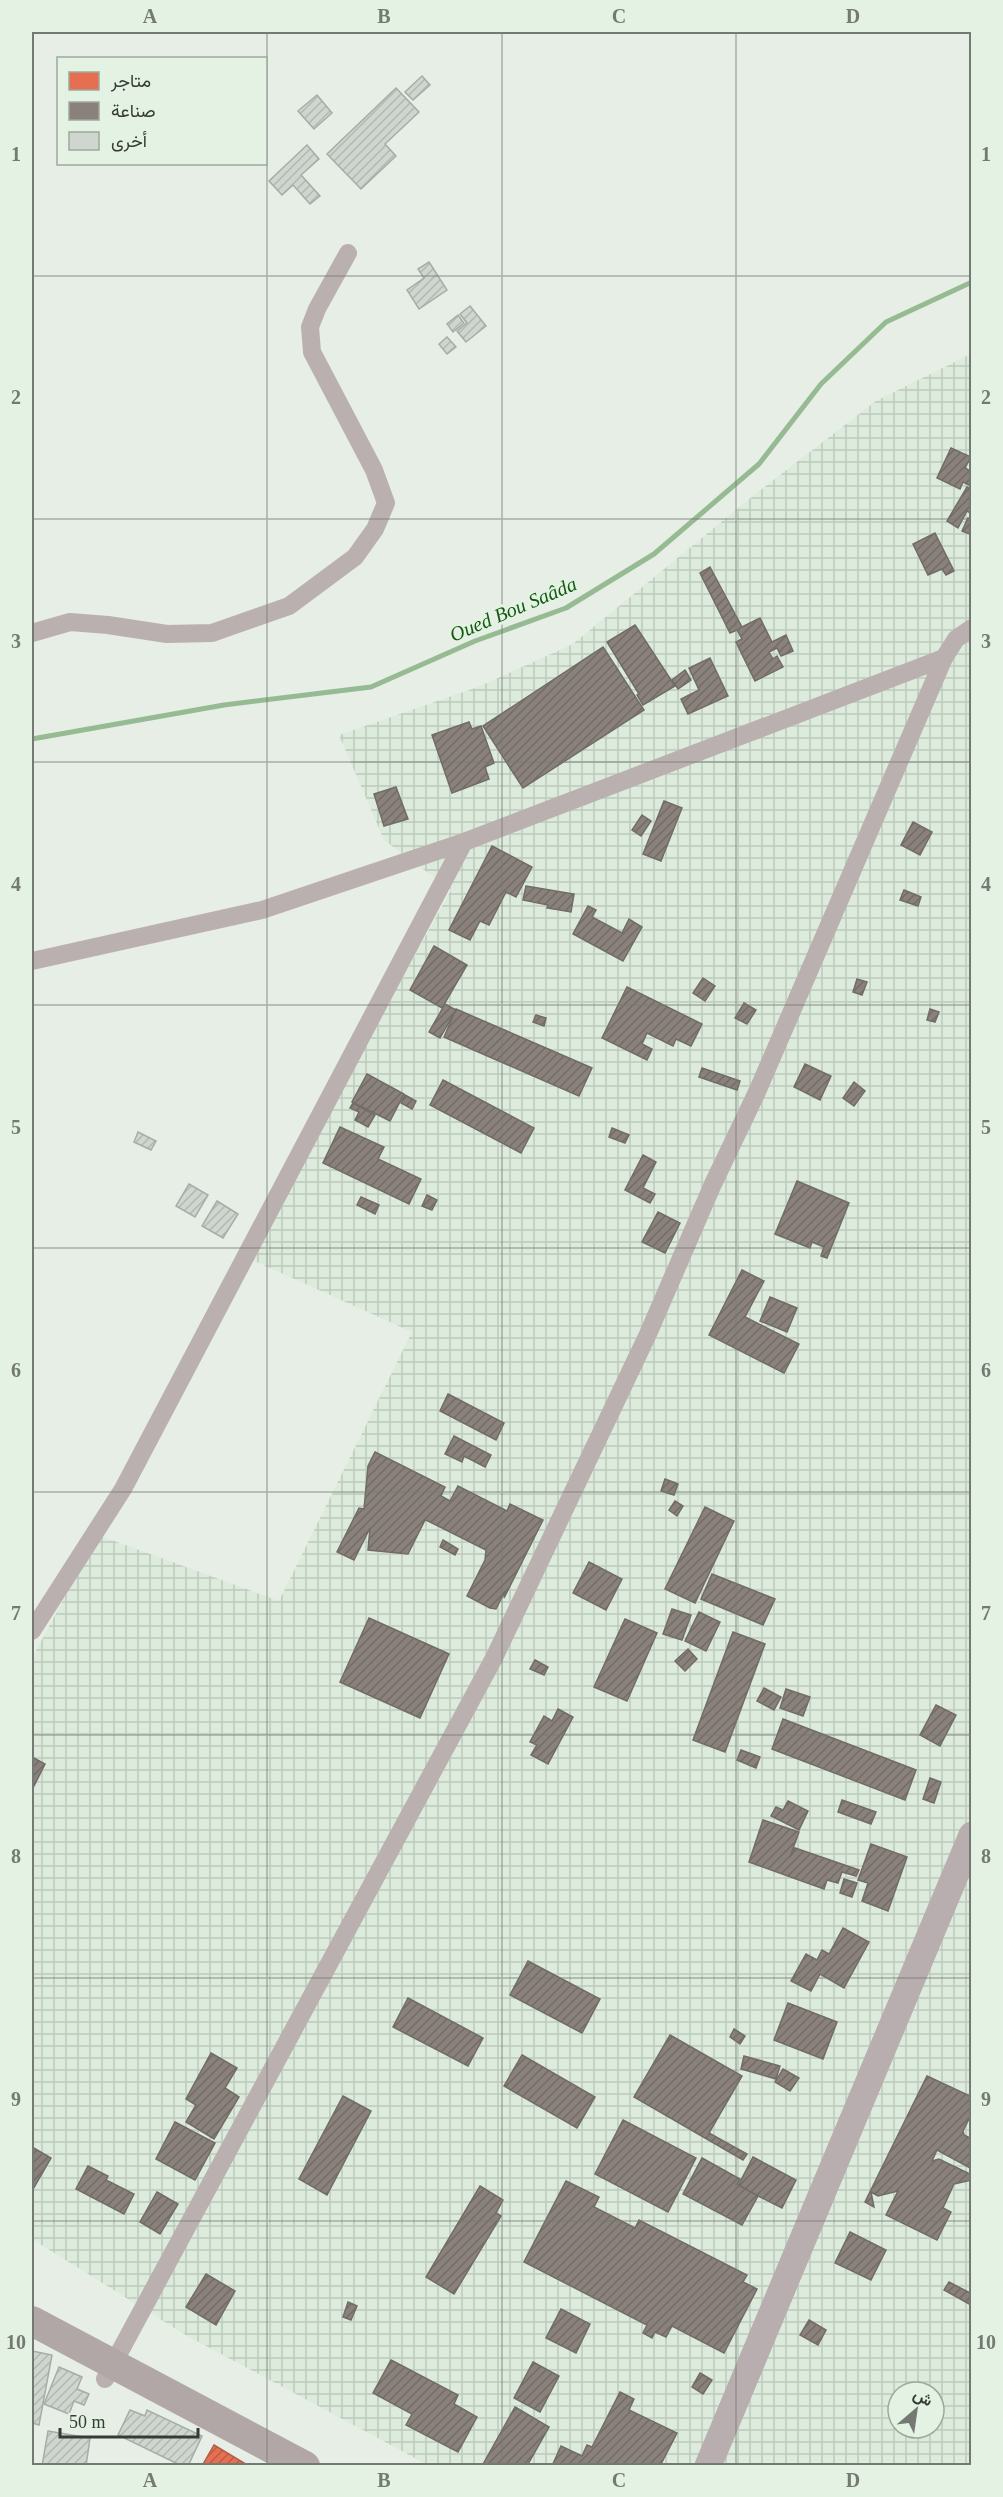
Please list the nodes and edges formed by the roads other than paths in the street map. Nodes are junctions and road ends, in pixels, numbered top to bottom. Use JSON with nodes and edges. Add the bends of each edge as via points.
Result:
{"nodes":[{"id":1,"x":348,"y":254,"type":"dead end"},
{"id":2,"x":972,"y":628,"type":"edge"},
{"id":3,"x":32,"y":633,"type":"edge"},
{"id":4,"x":944,"y":658,"type":"junction"},
{"id":5,"x":464,"y":842,"type":"junction"},
{"id":6,"x":32,"y":961,"type":"edge"},
{"id":7,"x":32,"y":1631,"type":"edge"},
{"id":8,"x":972,"y":1835,"type":"edge"},
{"id":9,"x":32,"y":2321,"type":"edge"},
{"id":10,"x":32,"y":2340,"type":"edge"},
{"id":11,"x":109,"y":2372,"type":"junction"},
{"id":12,"x":263,"y":2466,"type":"edge"},
{"id":13,"x":305,"y":2466,"type":"edge"},
{"id":14,"x":708,"y":2466,"type":"edge"}],
"edges":[{"from":1,"to":3,"type":"street","via":[[310,327],[312,352],[374,470],[386,503],[375,529],[355,557],[289,606],[212,633],[167,634],[70,622]]},
{"from":2,"to":4,"type":"street","via":[[956,639]]},
{"from":4,"to":5,"type":"street"},
{"from":4,"to":11,"type":"street","via":[[757,1092],[648,1334],[494,1658]]},
{"from":5,"to":6,"type":"street","via":[[262,910]]},
{"from":5,"to":7,"type":"street","via":[[123,1489]]},
{"from":8,"to":14,"type":"main road"},
{"from":9,"to":11,"type":"main road"},
{"from":10,"to":11,"type":"main road"},
{"from":11,"to":12,"type":"main road"},
{"from":11,"to":13,"type":"main road"}]}
